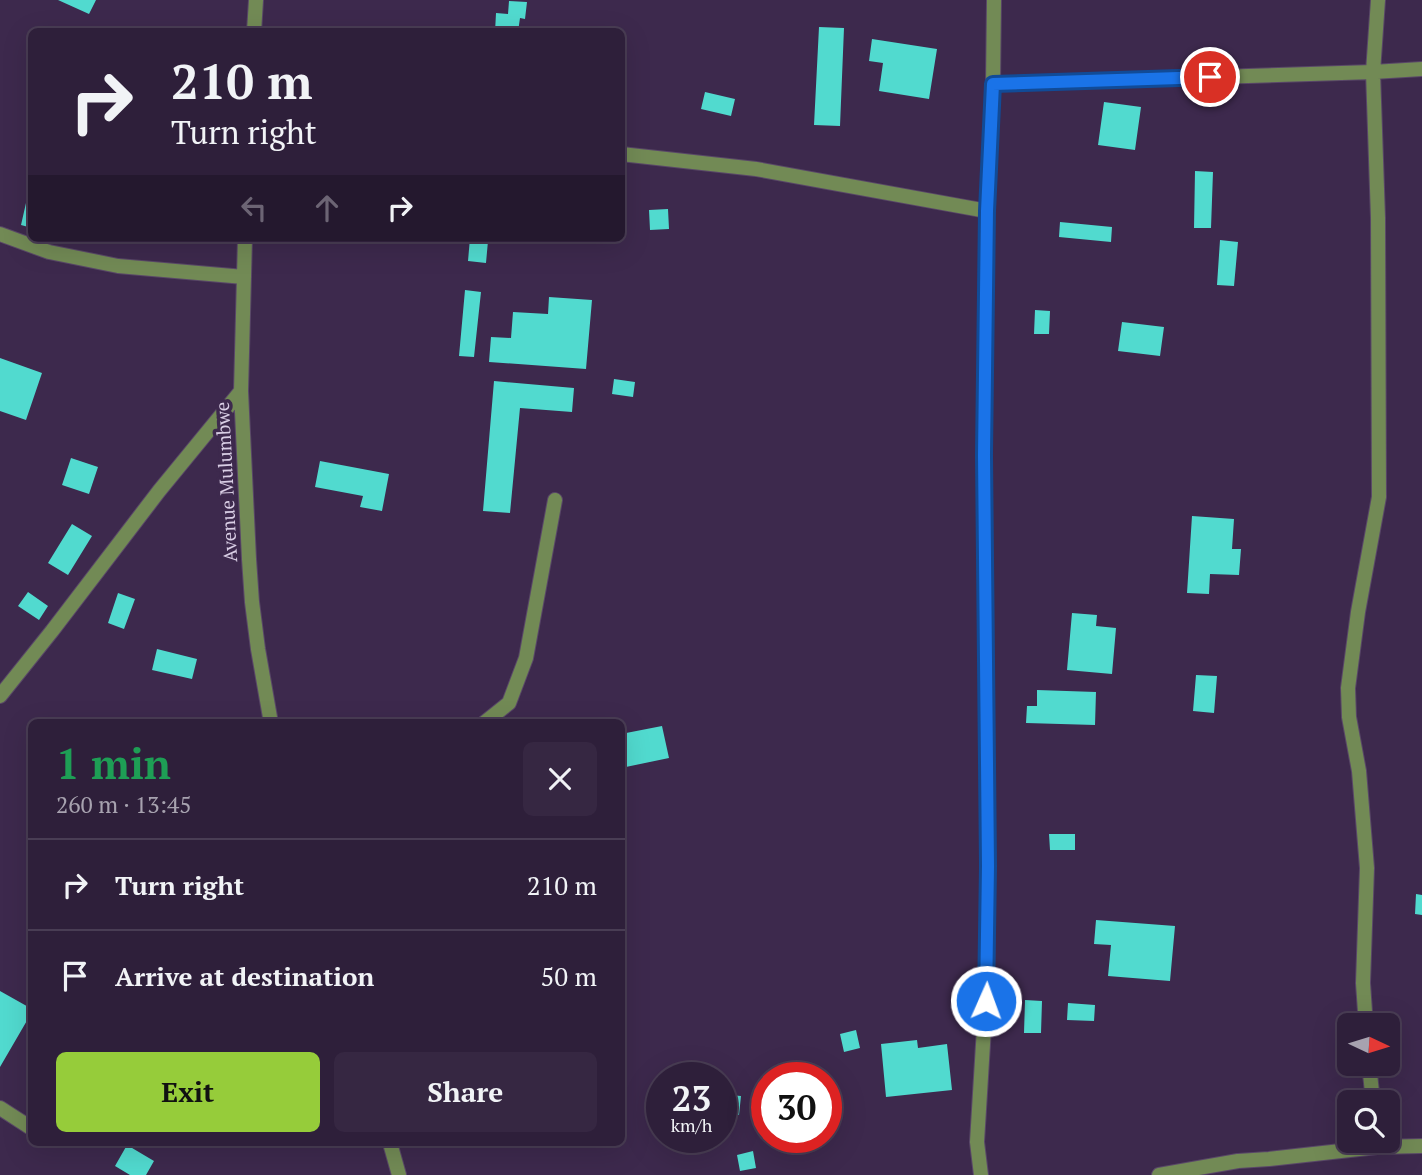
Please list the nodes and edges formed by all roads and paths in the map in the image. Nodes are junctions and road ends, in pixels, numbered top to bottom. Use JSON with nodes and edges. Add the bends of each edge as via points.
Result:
{"nodes":[{"id":1,"x":256,"y":0,"type":"edge"},
{"id":2,"x":994,"y":0,"type":"edge"},
{"id":3,"x":1377,"y":0,"type":"edge"},
{"id":4,"x":254,"y":28,"type":"edge"},
{"id":5,"x":1422,"y":69,"type":"edge"},
{"id":6,"x":1373,"y":72,"type":"junction"},
{"id":7,"x":993,"y":84,"type":"junction"},
{"id":8,"x":625,"y":154,"type":"edge"},
{"id":9,"x":987,"y":211,"type":"junction"},
{"id":10,"x":0,"y":234,"type":"edge"},
{"id":11,"x":246,"y":242,"type":"edge"},
{"id":12,"x":244,"y":277,"type":"junction"},
{"id":13,"x":241,"y":391,"type":"junction"},
{"id":14,"x":555,"y":500,"type":"dead end"},
{"id":15,"x":0,"y":696,"type":"edge"},
{"id":16,"x":270,"y":719,"type":"edge"},
{"id":17,"x":489,"y":719,"type":"edge"},
{"id":18,"x":1365,"y":1013,"type":"edge"},
{"id":19,"x":0,"y":1108,"type":"edge"},
{"id":20,"x":28,"y":1126,"type":"edge"},
{"id":21,"x":1400,"y":1145,"type":"edge"},
{"id":22,"x":391,"y":1146,"type":"edge"},
{"id":23,"x":1422,"y":1146,"type":"edge"},
{"id":24,"x":1337,"y":1150,"type":"edge"},
{"id":25,"x":399,"y":1175,"type":"edge"},
{"id":26,"x":981,"y":1175,"type":"edge"},
{"id":27,"x":1159,"y":1175,"type":"edge"}],
"edges":[{"from":1,"to":4,"type":"street"},
{"from":2,"to":7,"type":"street"},
{"from":3,"to":6,"type":"street"},
{"from":5,"to":6,"type":"street"},
{"from":6,"to":7,"type":"street"},
{"from":6,"to":18,"type":"street","via":[[1379,497],[1348,688],[1367,868]]},
{"from":7,"to":9,"type":"street"},
{"from":8,"to":9,"type":"street","via":[[756,169]]},
{"from":9,"to":26,"type":"street","via":[[988,866],[987,979],[977,1142]]},
{"from":10,"to":12,"type":"street","via":[[49,252],[118,266]]},
{"from":11,"to":12,"type":"street","name":"Avenue Mulumbwe"},
{"from":12,"to":13,"type":"street","name":"Avenue Mulumbwe"},
{"from":13,"to":15,"type":"street"},
{"from":13,"to":16,"type":"street","name":"Avenue Mulumbwe","via":[[252,602]]},
{"from":14,"to":17,"type":"street","via":[[526,658],[509,704]]},
{"from":19,"to":20,"type":"street"},
{"from":21,"to":23,"type":"street"},
{"from":22,"to":25,"type":"street"},
{"from":24,"to":27,"type":"street"}]}
